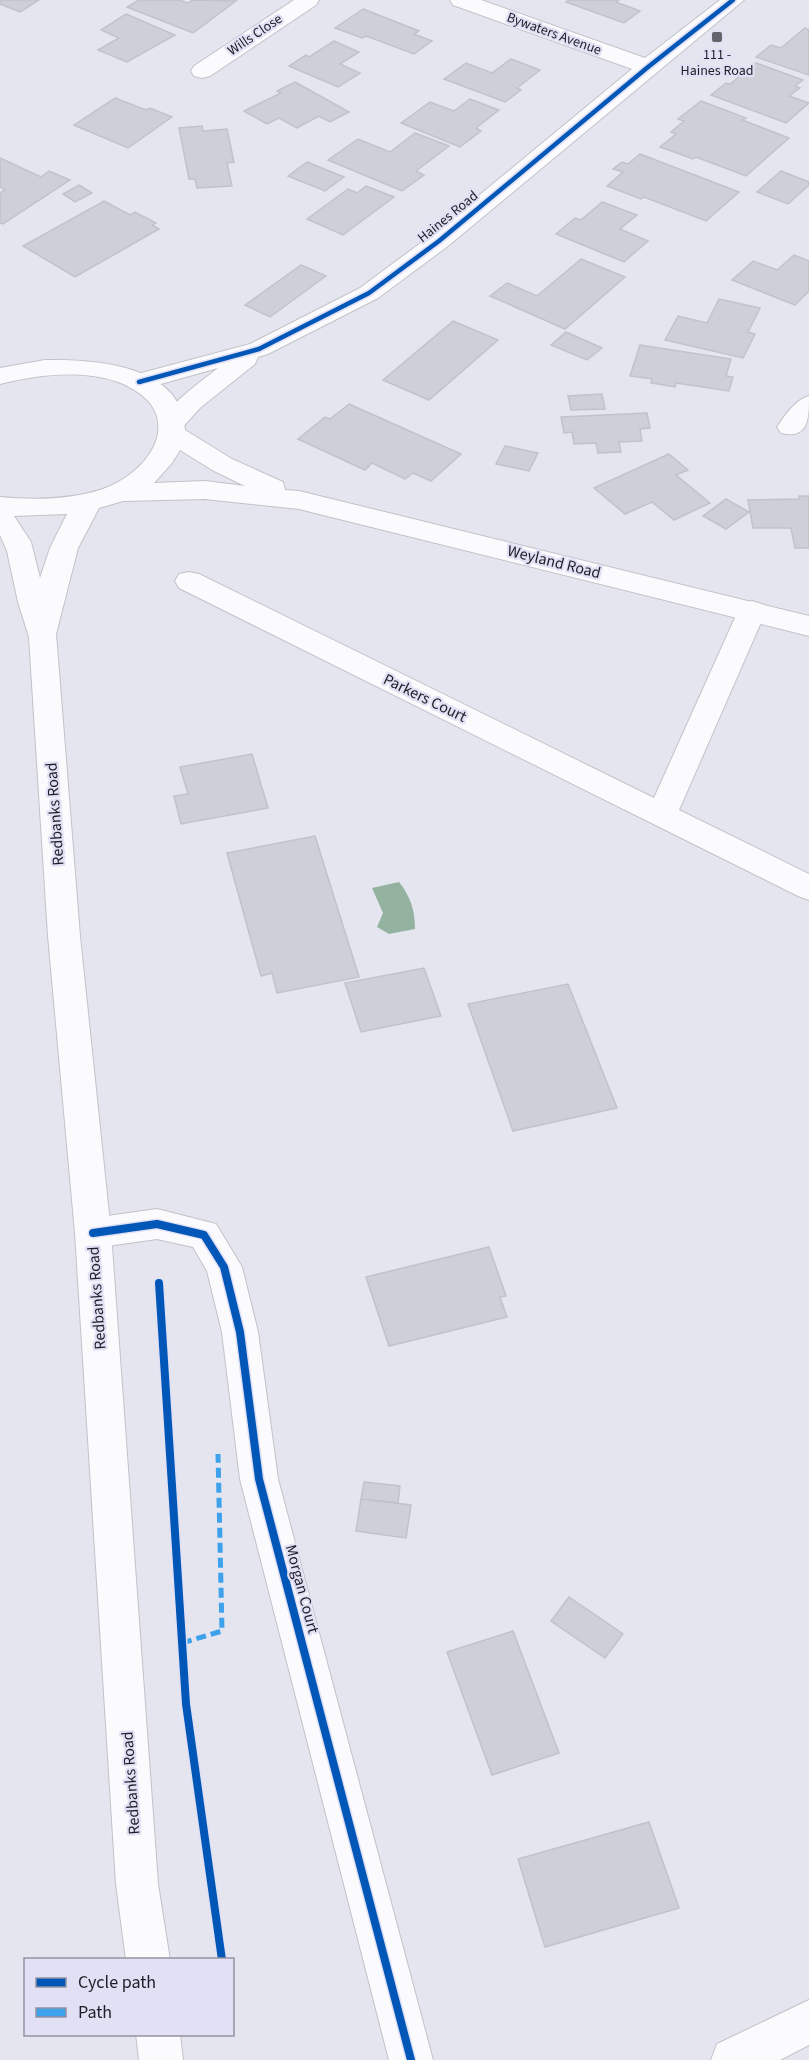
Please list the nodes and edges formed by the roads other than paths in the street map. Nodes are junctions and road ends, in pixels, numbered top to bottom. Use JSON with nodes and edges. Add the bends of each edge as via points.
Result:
{"nodes":[{"id":1,"x":308,"y":0,"type":"edge"},
{"id":2,"x":460,"y":0,"type":"edge"},
{"id":3,"x":733,"y":0,"type":"edge"},
{"id":4,"x":648,"y":67,"type":"junction"},
{"id":5,"x":202,"y":71,"type":"dead end"},
{"id":6,"x":259,"y":349,"type":"junction"},
{"id":7,"x":0,"y":376,"type":"edge"},
{"id":8,"x":139,"y":382,"type":"junction"},
{"id":9,"x":809,"y":404,"type":"edge"},
{"id":10,"x":790,"y":427,"type":"dead end"},
{"id":11,"x":172,"y":428,"type":"junction"},
{"id":12,"x":120,"y":492,"type":"junction"},
{"id":13,"x":299,"y":500,"type":"junction"},
{"id":14,"x":90,"y":501,"type":"junction"},
{"id":15,"x":0,"y":506,"type":"edge"},
{"id":16,"x":0,"y":517,"type":"edge"},
{"id":17,"x":189,"y":581,"type":"dead end"},
{"id":18,"x":752,"y":611,"type":"junction"},
{"id":19,"x":809,"y":626,"type":"edge"},
{"id":20,"x":43,"y":637,"type":"junction"},
{"id":21,"x":662,"y":814,"type":"junction"},
{"id":22,"x":809,"y":888,"type":"edge"},
{"id":23,"x":93,"y":1233,"type":"junction"},
{"id":24,"x":148,"y":1958,"type":"edge"},
{"id":25,"x":809,"y":2022,"type":"edge"},
{"id":26,"x":158,"y":2036,"type":"edge"},
{"id":27,"x":161,"y":2060,"type":"edge"},
{"id":28,"x":411,"y":2060,"type":"edge"},
{"id":29,"x":733,"y":2060,"type":"edge"}],
"edges":[{"from":1,"to":5,"type":"street","name":"Wills Close"},
{"from":2,"to":4,"type":"street","name":"Bywaters Avenue"},
{"from":3,"to":4,"type":"street","name":"Haines Road"},
{"from":4,"to":6,"type":"street","name":"Haines Road","via":[[406,267],[369,293]]},
{"from":6,"to":8,"type":"street","name":"Haines Road"},
{"from":6,"to":11,"type":"street","name":"Haines Road","via":[[191,402]]},
{"from":7,"to":8,"type":"street","via":[[33,369],[93,368]]},
{"from":8,"to":11,"type":"street","via":[[165,406]]},
{"from":9,"to":10,"type":"street"},
{"from":11,"to":12,"type":"street","via":[[169,448],[159,464]]},
{"from":11,"to":13,"type":"street","name":"Weyland Road","via":[[223,465]]},
{"from":12,"to":13,"type":"street","name":"Weyland Road","via":[[205,490]]},
{"from":12,"to":14,"type":"street"},
{"from":13,"to":18,"type":"street","name":"Weyland Road"},
{"from":14,"to":15,"type":"street","via":[[44,508]]},
{"from":14,"to":20,"type":"street","name":"Redbanks Road","via":[[76,519],[57,563]]},
{"from":16,"to":20,"type":"street","name":"Redbanks Road","via":[[19,543]]},
{"from":17,"to":21,"type":"street","name":"Parkers Court"},
{"from":18,"to":19,"type":"street","name":"Weyland Road"},
{"from":18,"to":21,"type":"street"},
{"from":20,"to":23,"type":"street","name":"Redbanks Road","via":[[64,936]]},
{"from":21,"to":22,"type":"street","name":"Parkers Court"},
{"from":23,"to":24,"type":"street","name":"Redbanks Road","via":[[137,1884]]},
{"from":23,"to":28,"type":"street","name":"Morgan Court","via":[[157,1224],[204,1235],[224,1267],[240,1332],[259,1479]]},
{"from":25,"to":29,"type":"street"},
{"from":26,"to":27,"type":"street"}]}
